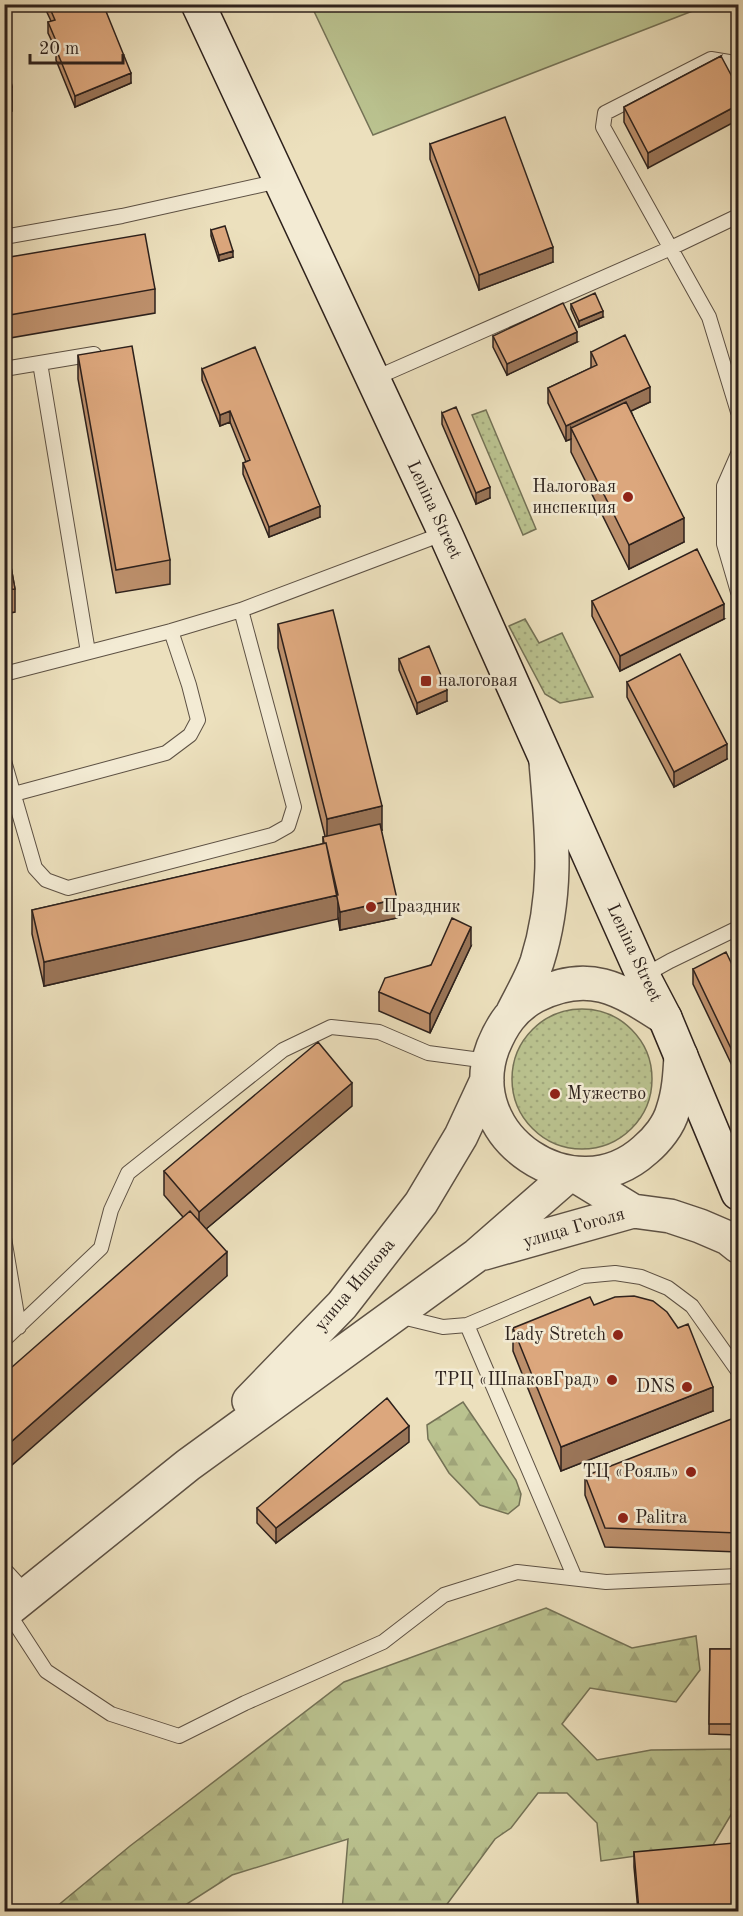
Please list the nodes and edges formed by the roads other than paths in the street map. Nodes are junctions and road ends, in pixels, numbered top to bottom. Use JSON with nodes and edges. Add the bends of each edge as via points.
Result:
{"nodes":[{"id":1,"x":198,"y":4,"type":"edge"},
{"id":2,"x":738,"y":75,"type":"edge"},
{"id":3,"x":279,"y":181,"type":"junction"},
{"id":4,"x":738,"y":216,"type":"edge"},
{"id":5,"x":4,"y":237,"type":"edge"},
{"id":6,"x":670,"y":248,"type":"junction"},
{"id":7,"x":109,"y":352,"type":"edge"},
{"id":8,"x":40,"y":363,"type":"junction"},
{"id":9,"x":4,"y":369,"type":"edge"},
{"id":10,"x":373,"y":379,"type":"junction"},
{"id":11,"x":738,"y":412,"type":"edge"},
{"id":12,"x":738,"y":454,"type":"edge"},
{"id":13,"x":445,"y":533,"type":"junction"},
{"id":14,"x":738,"y":592,"type":"edge"},
{"id":15,"x":241,"y":610,"type":"junction"},
{"id":16,"x":171,"y":632,"type":"junction"},
{"id":17,"x":88,"y":652,"type":"junction"},
{"id":18,"x":4,"y":674,"type":"edge"},
{"id":19,"x":545,"y":754,"type":"junction"},
{"id":20,"x":4,"y":761,"type":"edge"},
{"id":21,"x":14,"y":794,"type":"junction"},
{"id":22,"x":738,"y":928,"type":"edge"},
{"id":23,"x":643,"y":976,"type":"junction"},
{"id":24,"x":513,"y":1012,"type":"junction"},
{"id":25,"x":665,"y":1018,"type":"junction"},
{"id":26,"x":681,"y":1056,"type":"junction"},
{"id":27,"x":488,"y":1070,"type":"junction"},
{"id":28,"x":571,"y":1173,"type":"junction"},
{"id":29,"x":738,"y":1193,"type":"edge"},
{"id":30,"x":633,"y":1211,"type":"junction"},
{"id":31,"x":4,"y":1238,"type":"edge"},
{"id":32,"x":738,"y":1246,"type":"edge"},
{"id":33,"x":477,"y":1255,"type":"junction"},
{"id":34,"x":395,"y":1315,"type":"junction"},
{"id":35,"x":467,"y":1325,"type":"junction"},
{"id":36,"x":19,"y":1327,"type":"junction"},
{"id":37,"x":4,"y":1340,"type":"edge"},
{"id":38,"x":738,"y":1371,"type":"edge"},
{"id":39,"x":188,"y":1465,"type":"junction"},
{"id":40,"x":4,"y":1569,"type":"edge"},
{"id":41,"x":738,"y":1576,"type":"edge"},
{"id":42,"x":575,"y":1578,"type":"junction"},
{"id":43,"x":13,"y":1606,"type":"edge"}],
"edges":[{"from":1,"to":3,"type":"street","name":"Lenina Street"},
{"from":2,"to":6,"type":"lane","via":[[729,62],[711,59],[605,113],[603,126]]},
{"from":3,"to":5,"type":"lane"},
{"from":3,"to":10,"type":"street","name":"Lenina Street"},
{"from":4,"to":6,"type":"lane"},
{"from":6,"to":10,"type":"lane"},
{"from":6,"to":11,"type":"lane","via":[[709,317]]},
{"from":7,"to":8,"type":"lane"},
{"from":8,"to":9,"type":"lane"},
{"from":8,"to":17,"type":"lane"},
{"from":10,"to":13,"type":"street","name":"Lenina Street"},
{"from":12,"to":14,"type":"lane","via":[[724,486],[724,544]]},
{"from":13,"to":15,"type":"lane"},
{"from":13,"to":19,"type":"street","name":"Lenina Street"},
{"from":15,"to":16,"type":"lane"},
{"from":15,"to":21,"type":"lane","via":[[294,807],[288,826],[272,835],[68,888],[46,880],[35,868]]},
{"from":16,"to":17,"type":"lane"},
{"from":16,"to":21,"type":"lane","via":[[198,720],[190,735],[166,753]]},
{"from":17,"to":18,"type":"lane"},
{"from":19,"to":23,"type":"street","name":"Lenina Street"},
{"from":19,"to":24,"type":"street","via":[[553,847],[551,902],[536,963]]},
{"from":20,"to":21,"type":"lane"},
{"from":22,"to":23,"type":"lane"},
{"from":23,"to":25,"type":"street","name":"Lenina Street"},
{"from":24,"to":25,"type":"street","via":[[553,987],[583,982],[618,989]]},
{"from":24,"to":27,"type":"street","via":[[501,1028]]},
{"from":25,"to":26,"type":"street"},
{"from":26,"to":28,"type":"street","via":[[673,1112],[656,1141],[619,1167]]},
{"from":26,"to":29,"type":"street"},
{"from":27,"to":28,"type":"street","via":[[491,1106],[503,1131],[523,1153],[548,1167]]},
{"from":27,"to":36,"type":"lane","via":[[428,1053],[379,1032],[330,1028],[283,1050],[128,1173],[111,1210],[101,1248]]},
{"from":27,"to":39,"type":"street","name":"улица Ишкова","via":[[461,1136],[407,1222],[342,1305]]},
{"from":28,"to":30,"type":"street"},
{"from":28,"to":33,"type":"street","name":"улица Ишкова"},
{"from":30,"to":32,"type":"street","name":"улица Гоголя","via":[[690,1222]]},
{"from":30,"to":33,"type":"street","name":"улица Гоголя"},
{"from":31,"to":36,"type":"lane"},
{"from":33,"to":34,"type":"street","name":"улица Ишкова"},
{"from":34,"to":35,"type":"lane","via":[[443,1327]]},
{"from":34,"to":39,"type":"street","name":"улица Ишкова"},
{"from":35,"to":38,"type":"lane","via":[[583,1276],[615,1273],[641,1277],[668,1288],[692,1306]]},
{"from":35,"to":42,"type":"lane"},
{"from":36,"to":37,"type":"lane"},
{"from":39,"to":43,"type":"street","name":"улица Ишкова"},
{"from":40,"to":43,"type":"lane"},
{"from":41,"to":42,"type":"lane","via":[[606,1582]]},
{"from":42,"to":43,"type":"lane","via":[[517,1572],[444,1595],[383,1642],[180,1736],[111,1714],[46,1671]]}]}
